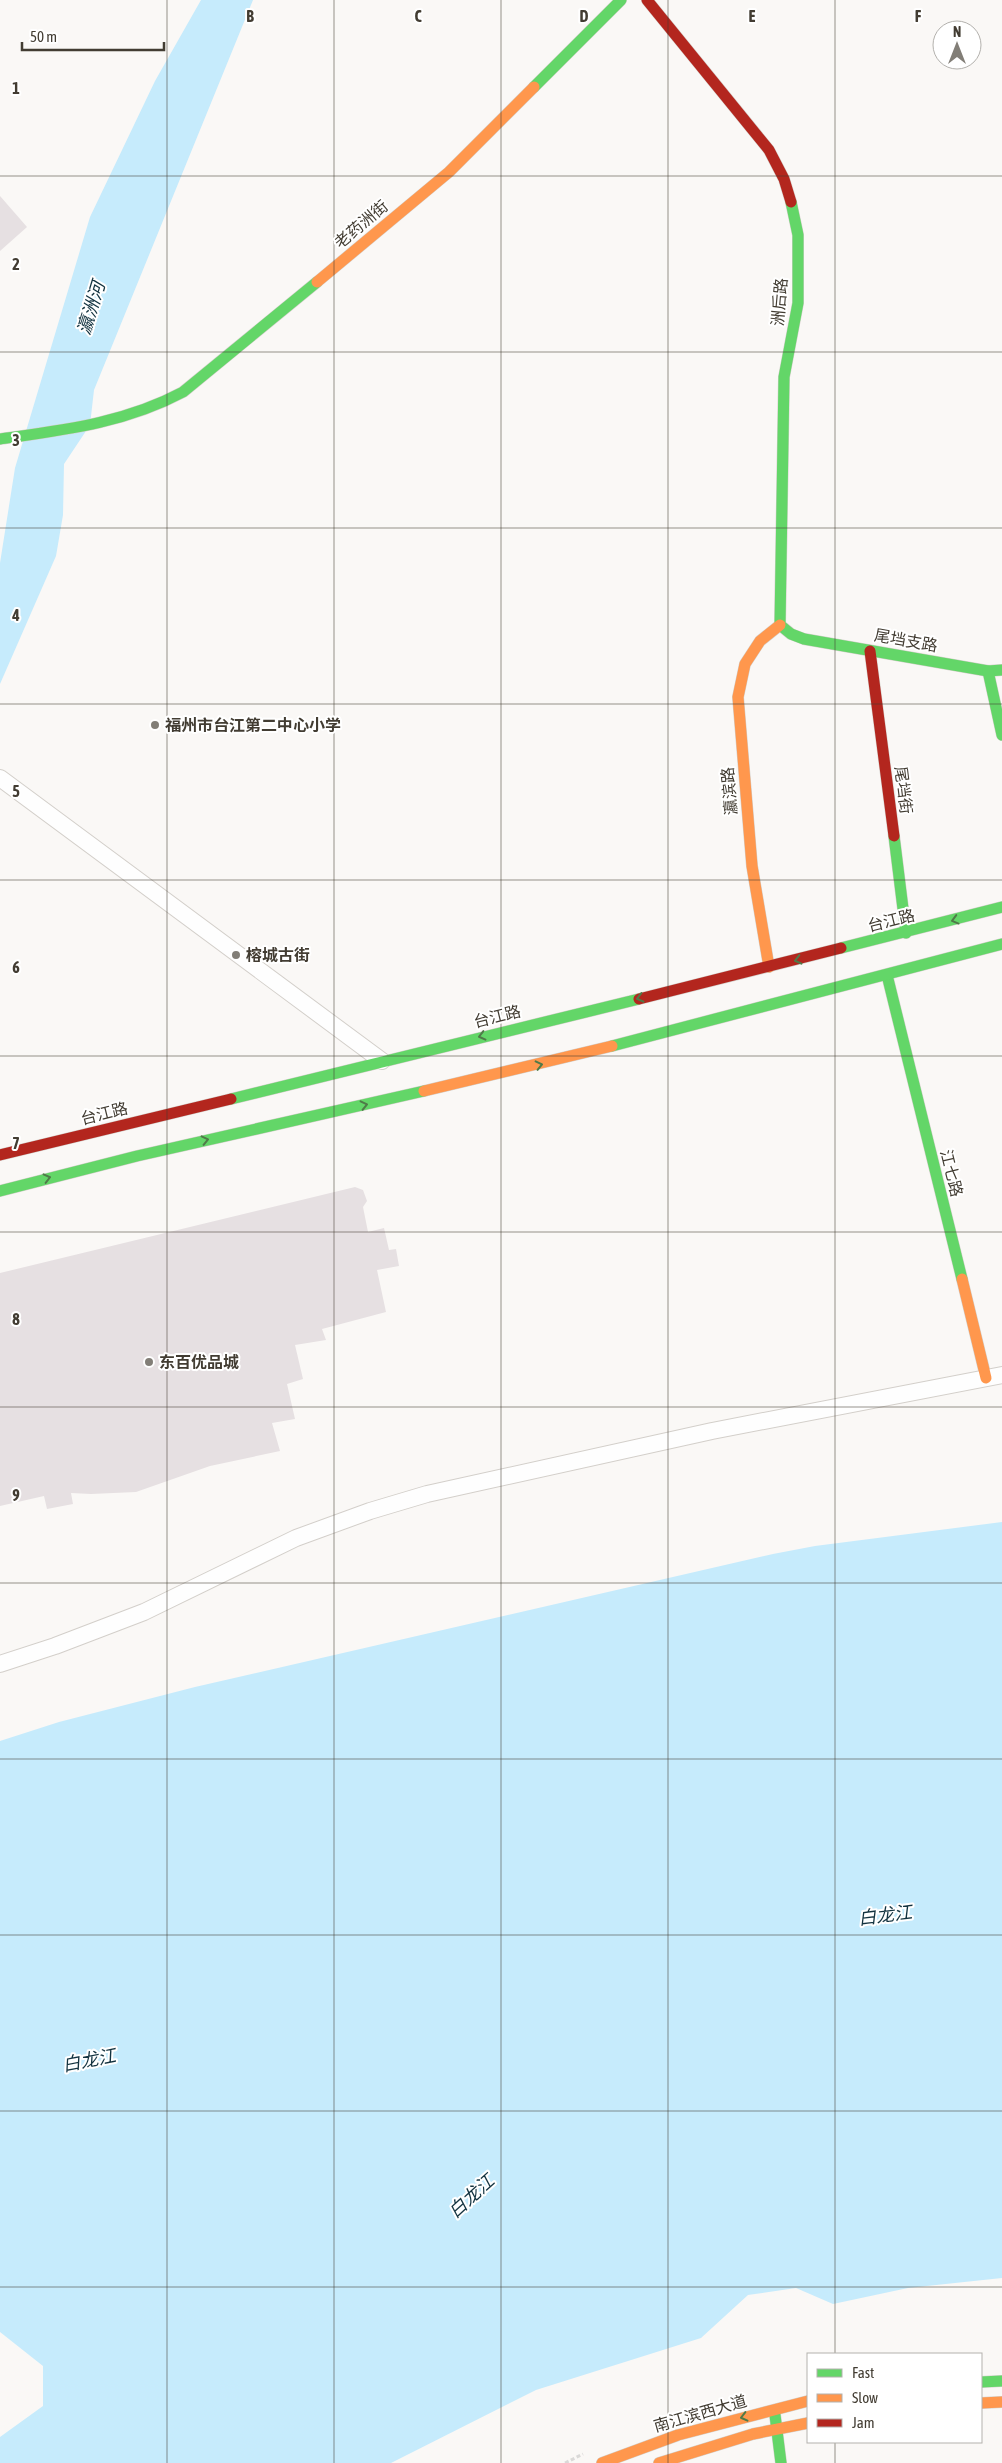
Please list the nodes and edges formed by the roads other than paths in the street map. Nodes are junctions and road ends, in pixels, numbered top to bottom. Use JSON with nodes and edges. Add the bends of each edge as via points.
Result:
{"nodes":[{"id":1,"x":621,"y":0,"type":"edge"},
{"id":2,"x":647,"y":0,"type":"edge"},
{"id":3,"x":3,"y":439,"type":"edge"},
{"id":4,"x":780,"y":625,"type":"junction"},
{"id":5,"x":870,"y":651,"type":"junction"},
{"id":6,"x":1002,"y":670,"type":"edge"},
{"id":7,"x":988,"y":671,"type":"junction"},
{"id":8,"x":1002,"y":735,"type":"edge"},
{"id":9,"x":0,"y":778,"type":"edge"},
{"id":10,"x":1002,"y":907,"type":"edge"},
{"id":11,"x":906,"y":932,"type":"junction"},
{"id":12,"x":1002,"y":944,"type":"edge"},
{"id":13,"x":768,"y":967,"type":"junction"},
{"id":14,"x":887,"y":975,"type":"junction"},
{"id":15,"x":382,"y":1060,"type":"junction"},
{"id":16,"x":0,"y":1155,"type":"edge"},
{"id":17,"x":0,"y":1190,"type":"edge"},
{"id":18,"x":994,"y":1376,"type":"edge"},
{"id":19,"x":0,"y":1664,"type":"edge"},
{"id":20,"x":1002,"y":2381,"type":"edge"},
{"id":21,"x":982,"y":2382,"type":"edge"},
{"id":22,"x":807,"y":2401,"type":"edge"},
{"id":23,"x":1002,"y":2402,"type":"edge"},
{"id":24,"x":982,"y":2403,"type":"edge"},
{"id":25,"x":774,"y":2409,"type":"junction"},
{"id":26,"x":807,"y":2423,"type":"edge"},
{"id":27,"x":777,"y":2429,"type":"junction"},
{"id":28,"x":602,"y":2463,"type":"edge"},
{"id":29,"x":660,"y":2463,"type":"edge"},
{"id":30,"x":781,"y":2463,"type":"edge"}],
"edges":[{"from":1,"to":3,"type":"street","name":"老药洲街","via":[[449,172],[199,379],[149,410],[90,426]]},
{"from":2,"to":4,"type":"street","name":"洲后路","via":[[768,150],[784,179],[795,214],[798,304],[784,377]]},
{"from":4,"to":5,"type":"street","name":"尾垱支路","via":[[804,639]]},
{"from":4,"to":13,"type":"street","name":"瀛滨路","via":[[760,641],[745,664],[738,697],[752,866]]},
{"from":5,"to":7,"type":"street","name":"尾垱支路"},
{"from":5,"to":11,"type":"street","name":"尾垱街"},
{"from":6,"to":7,"type":"street","name":"尾垱支路"},
{"from":7,"to":8,"type":"street"},
{"from":9,"to":15,"type":"street"},
{"from":10,"to":11,"type":"street","name":"台江路","one_way":true},
{"from":11,"to":13,"type":"street","name":"台江路","one_way":true},
{"from":12,"to":14,"type":"street"},
{"from":13,"to":15,"type":"street","name":"台江路","one_way":true},
{"from":17,"to":14,"type":"street","one_way":true,"via":[[542,1064]]},
{"from":14,"to":18,"type":"street","name":"江七路"},
{"from":15,"to":16,"type":"street","name":"台江路"},
{"from":18,"to":19,"type":"street","via":[[712,1431],[427,1494],[296,1538],[144,1612]]},
{"from":20,"to":21,"type":"street"},
{"from":22,"to":25,"type":"street","name":"南江滨西大道"},
{"from":23,"to":24,"type":"street"},
{"from":25,"to":27,"type":"street"},
{"from":25,"to":28,"type":"street","name":"南江滨西大道","one_way":true,"via":[[703,2427]]},
{"from":26,"to":27,"type":"street"},
{"from":27,"to":29,"type":"street"},
{"from":27,"to":30,"type":"street"}]}
